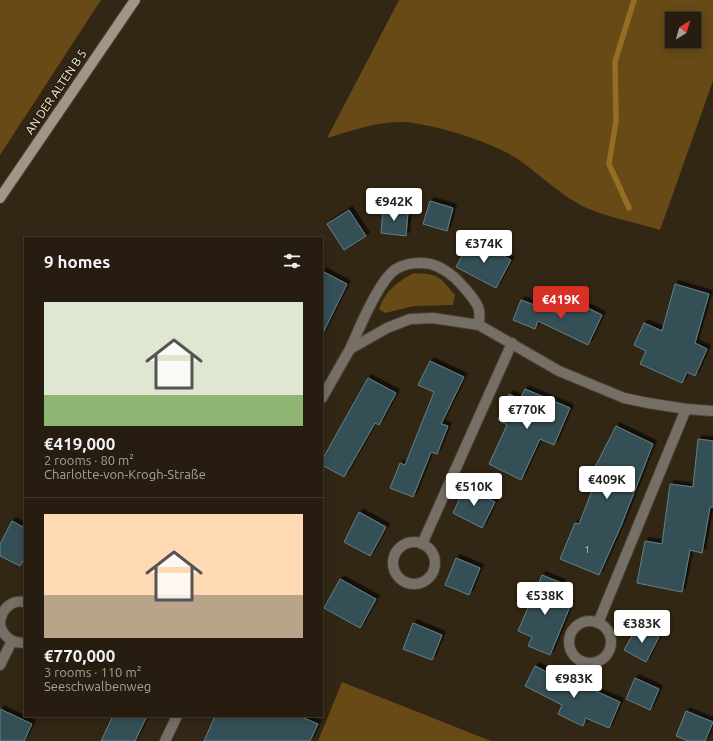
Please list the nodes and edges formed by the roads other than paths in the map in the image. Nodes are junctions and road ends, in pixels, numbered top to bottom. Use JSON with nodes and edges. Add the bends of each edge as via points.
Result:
{"nodes":[{"id":1,"x":135,"y":0,"type":"edge"},
{"id":2,"x":0,"y":198,"type":"edge"},
{"id":3,"x":479,"y":325,"type":"junction"},
{"id":4,"x":512,"y":343,"type":"junction"},
{"id":5,"x":350,"y":349,"type":"junction"},
{"id":6,"x":323,"y":396,"type":"edge"},
{"id":7,"x":686,"y":409,"type":"junction"},
{"id":8,"x":713,"y":411,"type":"edge"},
{"id":9,"x":422,"y":544,"type":"junction"},
{"id":10,"x":24,"y":602,"type":"edge"},
{"id":11,"x":598,"y":623,"type":"junction"},
{"id":12,"x":0,"y":624,"type":"edge"},
{"id":13,"x":12,"y":641,"type":"junction"},
{"id":14,"x":24,"y":643,"type":"edge"},
{"id":15,"x":0,"y":665,"type":"edge"},
{"id":16,"x":176,"y":717,"type":"edge"},
{"id":17,"x":164,"y":741,"type":"edge"}],
"edges":[{"from":1,"to":2,"type":"main road","name":"AN DER ALTEN B 5"},
{"from":3,"to":4,"type":"street"},
{"from":3,"to":5,"type":"street","via":[[434,318],[410,320],[387,328]]},
{"from":3,"to":5,"type":"street","via":[[479,308],[448,271],[428,262],[406,265],[388,277],[374,299]]},
{"from":4,"to":7,"type":"street","via":[[559,371],[624,398]]},
{"from":4,"to":9,"type":"street"},
{"from":5,"to":6,"type":"street"},
{"from":7,"to":8,"type":"street"},
{"from":7,"to":11,"type":"street"},
{"from":9,"to":9,"type":"street","via":[[408,543],[397,551],[393,564],[394,571],[403,581],[416,584],[432,573],[434,560]]},
{"from":10,"to":12,"type":"street","via":[[15,602],[8,606],[3,611]]},
{"from":11,"to":11,"type":"street","via":[[584,622],[572,630],[570,651],[580,661],[600,661],[609,651],[611,644],[608,631]]},
{"from":12,"to":13,"type":"street","via":[[2,632]]},
{"from":13,"to":14,"type":"street"},
{"from":13,"to":15,"type":"street"},
{"from":16,"to":17,"type":"street"}]}
